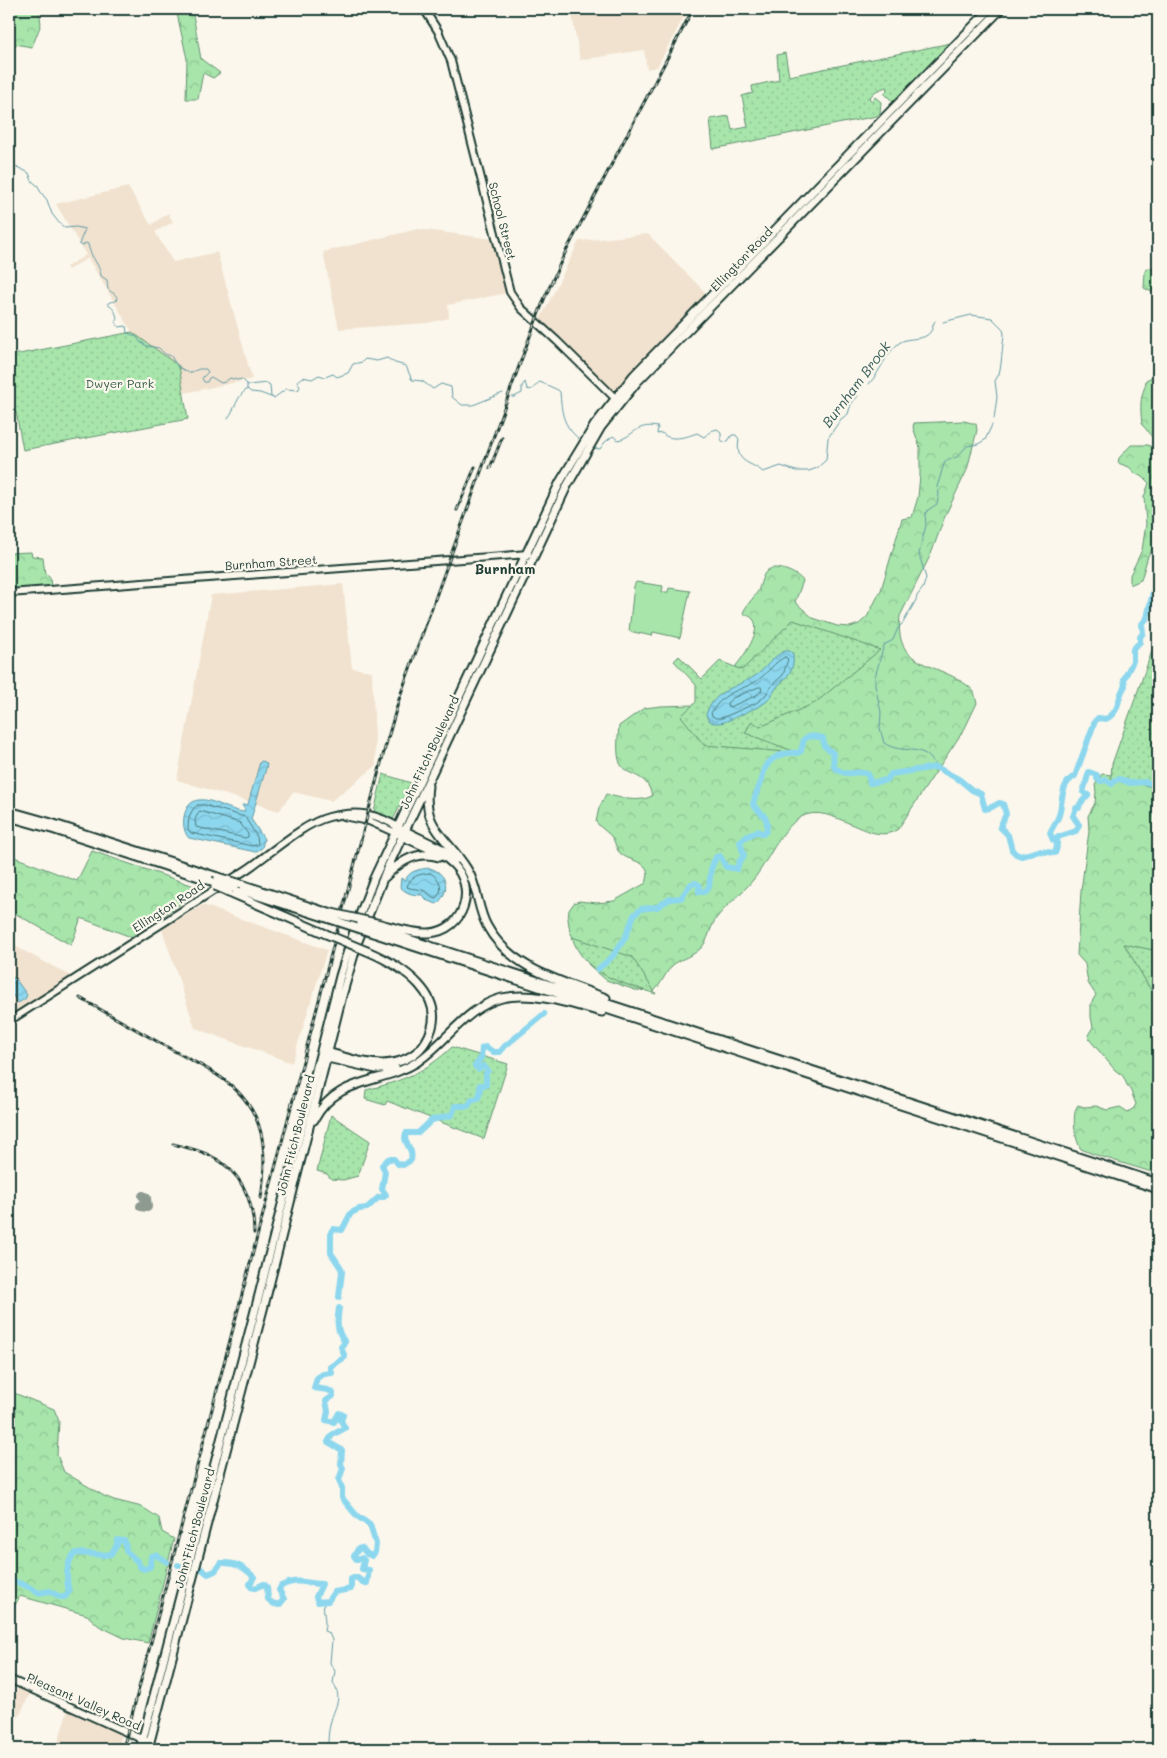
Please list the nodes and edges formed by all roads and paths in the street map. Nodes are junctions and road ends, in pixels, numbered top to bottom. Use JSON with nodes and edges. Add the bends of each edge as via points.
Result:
{"nodes":[{"id":1,"x":424,"y":9,"type":"edge"},
{"id":2,"x":990,"y":9,"type":"edge"},
{"id":3,"x":1001,"y":9,"type":"edge"},
{"id":4,"x":861,"y":147,"type":"junction"},
{"id":5,"x":617,"y":400,"type":"junction"},
{"id":6,"x":536,"y":553,"type":"junction"},
{"id":7,"x":527,"y":554,"type":"junction"},
{"id":8,"x":9,"y":593,"type":"edge"},
{"id":9,"x":444,"y":740,"type":"junction"},
{"id":10,"x":430,"y":778,"type":"junction"},
{"id":11,"x":9,"y":811,"type":"edge"},
{"id":12,"x":9,"y":817,"type":"edge"},
{"id":13,"x":400,"y":832,"type":"junction"},
{"id":14,"x":461,"y":867,"type":"junction"},
{"id":15,"x":212,"y":880,"type":"junction"},
{"id":16,"x":380,"y":884,"type":"junction"},
{"id":17,"x":235,"y":888,"type":"junction"},
{"id":18,"x":331,"y":915,"type":"junction"},
{"id":19,"x":375,"y":928,"type":"junction"},
{"id":20,"x":628,"y":1010,"type":"junction"},
{"id":21,"x":9,"y":1021,"type":"edge"},
{"id":22,"x":656,"y":1025,"type":"junction"},
{"id":23,"x":324,"y":1054,"type":"junction"},
{"id":24,"x":404,"y":1068,"type":"junction"},
{"id":25,"x":801,"y":1069,"type":"junction"},
{"id":26,"x":818,"y":1074,"type":"junction"},
{"id":27,"x":308,"y":1133,"type":"junction"},
{"id":28,"x":1158,"y":1183,"type":"edge"},
{"id":29,"x":1158,"y":1189,"type":"edge"},
{"id":30,"x":254,"y":1326,"type":"junction"},
{"id":31,"x":9,"y":1679,"type":"edge"},
{"id":32,"x":147,"y":1744,"type":"edge"},
{"id":33,"x":140,"y":1749,"type":"edge"}],
"edges":[{"from":1,"to":5,"type":"main road","name":"School Street","via":[[451,61],[510,292],[521,308]]},
{"from":2,"to":4,"type":"highway","name":"Ellington Road"},
{"from":3,"to":4,"type":"highway","name":"Ellington Road"},
{"from":4,"to":5,"type":"highway","name":"Ellington Road","via":[[638,371]]},
{"from":5,"to":6,"type":"highway","name":"Ellington Road","via":[[576,469]]},
{"from":5,"to":7,"type":"highway","name":"Ellington Road","via":[[593,426],[572,461]]},
{"from":6,"to":7,"type":"main road","name":"Burnham Street"},
{"from":6,"to":9,"type":"highway","name":"John Fitch Boulevard"},
{"from":7,"to":8,"type":"main road","name":"Burnham Street"},
{"from":7,"to":9,"type":"highway","name":"John Fitch Boulevard"},
{"from":9,"to":10,"type":"highway","name":"John Fitch Boulevard"},
{"from":9,"to":13,"type":"highway","name":"John Fitch Boulevard"},
{"from":10,"to":13,"type":"highway","name":"John Fitch Boulevard"},
{"from":10,"to":14,"type":"highway","via":[[427,802],[430,818],[435,829],[457,854]]},
{"from":11,"to":15,"type":"highway"},
{"from":12,"to":15,"type":"highway"},
{"from":13,"to":14,"type":"highway","via":[[449,853]]},
{"from":13,"to":16,"type":"highway","name":"John Fitch Boulevard"},
{"from":13,"to":21,"type":"main road","name":"Ellington Road","via":[[367,814],[352,813],[322,819]]},
{"from":13,"to":23,"type":"highway","name":"John Fitch Boulevard","via":[[371,885],[350,940]]},
{"from":14,"to":16,"type":"highway","via":[[441,858],[421,855],[402,863]]},
{"from":14,"to":19,"type":"highway","via":[[466,898],[460,916],[448,927],[422,933]]},
{"from":14,"to":20,"type":"highway","via":[[472,880],[486,925],[507,951],[539,972],[621,1004]]},
{"from":15,"to":17,"type":"highway","bridge":true},
{"from":15,"to":17,"type":"highway","bridge":true},
{"from":16,"to":23,"type":"highway","name":"John Fitch Boulevard","via":[[352,960]]},
{"from":17,"to":18,"type":"highway"},
{"from":17,"to":23,"type":"highway","bridge":true,"via":[[397,966],[409,974],[429,999],[432,1012],[430,1034],[423,1046],[406,1059],[394,1063],[372,1062]]},
{"from":18,"to":19,"type":"highway","bridge":true},
{"from":18,"to":19,"type":"highway","bridge":true},
{"from":19,"to":20,"type":"highway"},
{"from":19,"to":22,"type":"highway"},
{"from":20,"to":25,"type":"highway"},
{"from":22,"to":24,"type":"highway","via":[[544,998],[509,997],[481,1007],[419,1060]]},
{"from":22,"to":25,"type":"highway"},
{"from":23,"to":24,"type":"highway","via":[[376,1069]]},
{"from":23,"to":27,"type":"highway","name":"John Fitch Boulevard"},
{"from":23,"to":30,"type":"highway","name":"John Fitch Boulevard"},
{"from":24,"to":27,"type":"highway","via":[[334,1095],[320,1110]]},
{"from":25,"to":26,"type":"highway"},
{"from":26,"to":28,"type":"highway"},
{"from":26,"to":29,"type":"highway"},
{"from":27,"to":30,"type":"highway","name":"John Fitch Boulevard"},
{"from":30,"to":32,"type":"highway","name":"John Fitch Boulevard"},
{"from":31,"to":32,"type":"main road","name":"Pleasant Valley Road"},
{"from":32,"to":33,"type":"highway","name":"John Fitch Boulevard"}]}
